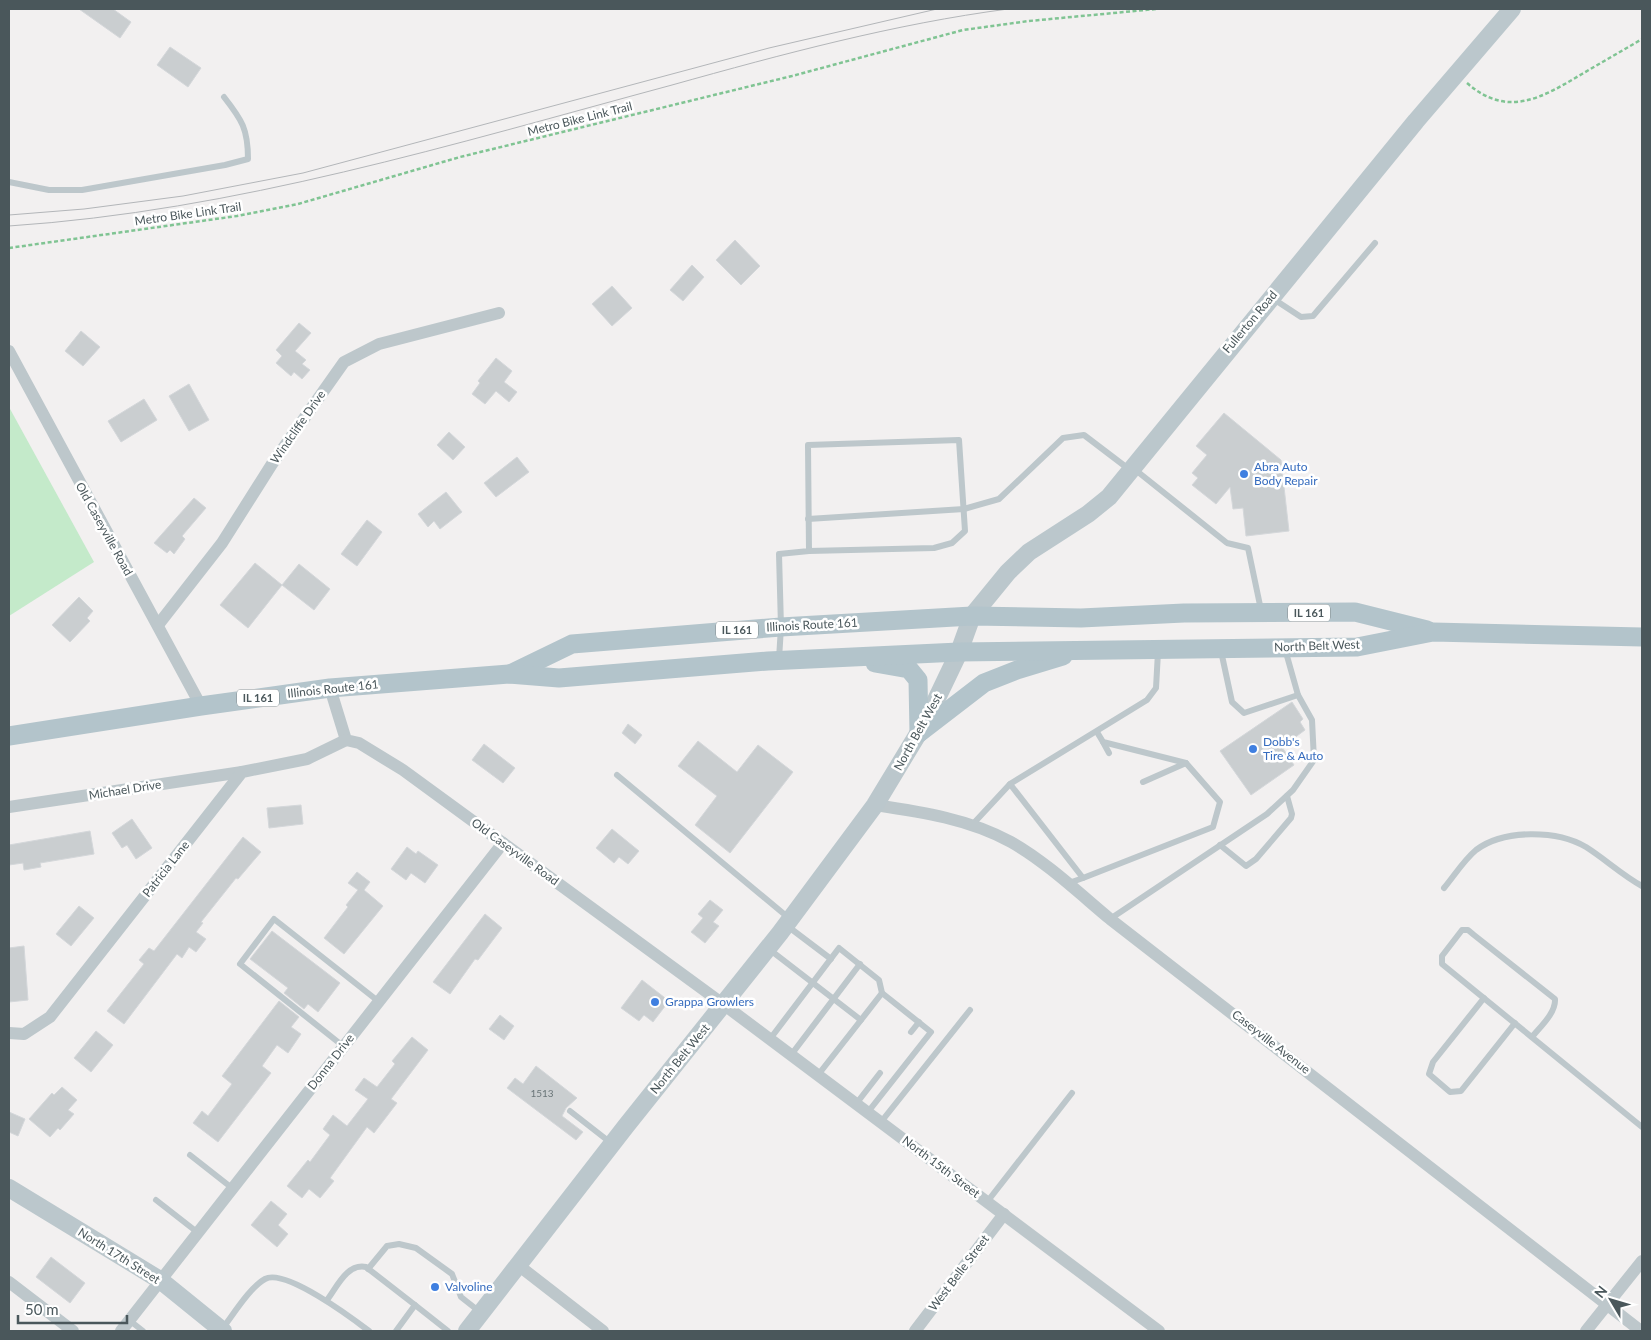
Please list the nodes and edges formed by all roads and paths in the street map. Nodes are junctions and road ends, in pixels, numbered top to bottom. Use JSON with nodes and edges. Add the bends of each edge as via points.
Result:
{"nodes":[{"id":1,"x":1156,"y":9,"type":"edge"},
{"id":2,"x":1512,"y":9,"type":"edge"},
{"id":3,"x":1642,"y":39,"type":"edge"},
{"id":4,"x":1456,"y":74,"type":"junction"},
{"id":5,"x":224,"y":98,"type":"dead end"},
{"id":6,"x":9,"y":182,"type":"edge"},
{"id":7,"x":1375,"y":243,"type":"dead end"},
{"id":8,"x":9,"y":248,"type":"edge"},
{"id":9,"x":1271,"y":297,"type":"junction"},
{"id":10,"x":499,"y":313,"type":"dead end"},
{"id":11,"x":9,"y":351,"type":"edge"},
{"id":12,"x":1132,"y":469,"type":"junction"},
{"id":13,"x":964,"y":509,"type":"junction"},
{"id":14,"x":808,"y":519,"type":"junction"},
{"id":15,"x":808,"y":551,"type":"junction"},
{"id":16,"x":1262,"y":613,"type":"junction"},
{"id":17,"x":972,"y":616,"type":"junction"},
{"id":18,"x":158,"y":625,"type":"junction"},
{"id":19,"x":781,"y":626,"type":"junction"},
{"id":20,"x":1433,"y":632,"type":"junction"},
{"id":21,"x":1642,"y":637,"type":"edge"},
{"id":22,"x":1158,"y":648,"type":"junction"},
{"id":23,"x":1220,"y":648,"type":"junction"},
{"id":24,"x":1284,"y":648,"type":"junction"},
{"id":25,"x":1084,"y":650,"type":"junction"},
{"id":26,"x":959,"y":652,"type":"junction"},
{"id":27,"x":847,"y":657,"type":"junction"},
{"id":28,"x":779,"y":660,"type":"junction"},
{"id":29,"x":509,"y":674,"type":"junction"},
{"id":30,"x":330,"y":688,"type":"junction"},
{"id":31,"x":1298,"y":695,"type":"junction"},
{"id":32,"x":201,"y":706,"type":"junction"},
{"id":33,"x":1098,"y":732,"type":"junction"},
{"id":34,"x":919,"y":734,"type":"junction"},
{"id":35,"x":9,"y":736,"type":"edge"},
{"id":36,"x":346,"y":740,"type":"junction"},
{"id":37,"x":1103,"y":742,"type":"junction"},
{"id":38,"x":1109,"y":753,"type":"dead end"},
{"id":39,"x":1186,"y":763,"type":"junction"},
{"id":40,"x":242,"y":772,"type":"junction"},
{"id":41,"x":617,"y":775,"type":"dead end"},
{"id":42,"x":1143,"y":782,"type":"dead end"},
{"id":43,"x":1010,"y":784,"type":"junction"},
{"id":44,"x":1287,"y":796,"type":"junction"},
{"id":45,"x":875,"y":804,"type":"junction"},
{"id":46,"x":9,"y":807,"type":"edge"},
{"id":47,"x":971,"y":826,"type":"junction"},
{"id":48,"x":503,"y":843,"type":"junction"},
{"id":49,"x":1220,"y":845,"type":"junction"},
{"id":50,"x":1083,"y":878,"type":"junction"},
{"id":51,"x":1068,"y":884,"type":"junction"},
{"id":52,"x":1642,"y":886,"type":"edge"},
{"id":53,"x":1444,"y":888,"type":"dead end"},
{"id":54,"x":1110,"y":919,"type":"junction"},
{"id":55,"x":789,"y":922,"type":"junction"},
{"id":56,"x":768,"y":949,"type":"junction"},
{"id":57,"x":831,"y":959,"type":"junction"},
{"id":58,"x":860,"y":964,"type":"junction"},
{"id":59,"x":812,"y":984,"type":"junction"},
{"id":60,"x":882,"y":993,"type":"junction"},
{"id":61,"x":1484,"y":998,"type":"junction"},
{"id":62,"x":833,"y":1000,"type":"junction"},
{"id":63,"x":378,"y":1001,"type":"junction"},
{"id":64,"x":723,"y":1004,"type":"junction"},
{"id":65,"x":970,"y":1010,"type":"dead end"},
{"id":66,"x":860,"y":1020,"type":"junction"},
{"id":67,"x":919,"y":1022,"type":"junction"},
{"id":68,"x":1515,"y":1023,"type":"junction"},
{"id":69,"x":911,"y":1032,"type":"dead end"},
{"id":70,"x":9,"y":1033,"type":"edge"},
{"id":71,"x":1532,"y":1038,"type":"junction"},
{"id":72,"x":770,"y":1039,"type":"junction"},
{"id":73,"x":343,"y":1046,"type":"junction"},
{"id":74,"x":792,"y":1055,"type":"junction"},
{"id":75,"x":880,"y":1073,"type":"dead end"},
{"id":76,"x":818,"y":1075,"type":"junction"},
{"id":77,"x":1072,"y":1093,"type":"dead end"},
{"id":78,"x":856,"y":1104,"type":"junction"},
{"id":79,"x":570,"y":1111,"type":"dead end"},
{"id":80,"x":868,"y":1112,"type":"junction"},
{"id":81,"x":881,"y":1122,"type":"junction"},
{"id":82,"x":1642,"y":1126,"type":"edge"},
{"id":83,"x":612,"y":1144,"type":"junction"},
{"id":84,"x":190,"y":1155,"type":"dead end"},
{"id":85,"x":9,"y":1188,"type":"edge"},
{"id":86,"x":232,"y":1188,"type":"junction"},
{"id":87,"x":156,"y":1200,"type":"dead end"},
{"id":88,"x":987,"y":1202,"type":"junction"},
{"id":89,"x":1004,"y":1214,"type":"junction"},
{"id":90,"x":197,"y":1232,"type":"junction"},
{"id":91,"x":1642,"y":1261,"type":"edge"},
{"id":92,"x":518,"y":1265,"type":"junction"},
{"id":93,"x":368,"y":1269,"type":"junction"},
{"id":94,"x":160,"y":1280,"type":"junction"},
{"id":95,"x":9,"y":1282,"type":"edge"},
{"id":96,"x":327,"y":1300,"type":"junction"},
{"id":97,"x":415,"y":1305,"type":"junction"},
{"id":98,"x":1607,"y":1305,"type":"junction"},
{"id":99,"x":481,"y":1313,"type":"junction"},
{"id":100,"x":129,"y":1320,"type":"junction"},
{"id":101,"x":73,"y":1331,"type":"edge"},
{"id":102,"x":121,"y":1331,"type":"edge"},
{"id":103,"x":143,"y":1331,"type":"edge"},
{"id":104,"x":222,"y":1331,"type":"edge"},
{"id":105,"x":369,"y":1331,"type":"edge"},
{"id":106,"x":396,"y":1331,"type":"edge"},
{"id":107,"x":448,"y":1331,"type":"edge"},
{"id":108,"x":467,"y":1331,"type":"edge"},
{"id":109,"x":603,"y":1331,"type":"edge"},
{"id":110,"x":915,"y":1331,"type":"edge"},
{"id":111,"x":1159,"y":1331,"type":"edge"},
{"id":112,"x":1586,"y":1331,"type":"edge"},
{"id":113,"x":1640,"y":1331,"type":"edge"}],
"edges":[{"from":1,"to":8,"type":"path","name":"Metro Bike Link Trail","via":[[963,30],[792,76],[460,157],[298,204],[236,216]]},
{"from":2,"to":4,"type":"street","name":"Fullerton Road"},
{"from":3,"to":4,"type":"path","via":[[1551,92],[1522,102],[1503,102],[1482,94]]},
{"from":4,"to":9,"type":"street","name":"Fullerton Road"},
{"from":5,"to":6,"type":"lane","via":[[243,121],[248,159],[82,190],[48,190]]},
{"from":7,"to":9,"type":"lane","via":[[1313,316],[1300,317]]},
{"from":9,"to":12,"type":"street","name":"Fullerton Road"},
{"from":10,"to":18,"type":"street","name":"Windcliffe Drive","via":[[380,344],[344,362],[272,464],[222,543]]},
{"from":11,"to":18,"type":"street","name":"Old Caseyville Road"},
{"from":12,"to":13,"type":"lane","via":[[1084,435],[1062,438],[1000,499]]},
{"from":12,"to":16,"type":"lane","via":[[1227,542],[1248,548]]},
{"from":12,"to":17,"type":"street","name":"Fullerton Road","via":[[1109,497],[1030,552],[1008,572]]},
{"from":13,"to":14,"type":"lane"},
{"from":13,"to":14,"type":"lane","via":[[959,440],[808,445]]},
{"from":13,"to":15,"type":"lane","via":[[965,531],[952,543],[934,548]]},
{"from":14,"to":15,"type":"lane"},
{"from":15,"to":19,"type":"lane","via":[[778,554]]},
{"from":16,"to":17,"type":"main road","name":"North Belt West","number":"IL 161","via":[[1081,618]]},
{"from":16,"to":20,"type":"main road","name":"North Belt West","number":"IL 161","via":[[1355,612]]},
{"from":17,"to":19,"type":"main road","name":"Illinois Route 161","number":"IL 161"},
{"from":17,"to":26,"type":"street","name":"North Belt West"},
{"from":18,"to":32,"type":"street","name":"Old Caseyville Road"},
{"from":19,"to":28,"type":"lane"},
{"from":19,"to":29,"type":"main road","name":"Illinois Route 161","number":"IL 161","via":[[572,644]]},
{"from":20,"to":21,"type":"main road","name":"North Belt West","number":"IL 161"},
{"from":20,"to":24,"type":"main road","name":"North Belt West","number":"IL 161","via":[[1357,647]]},
{"from":22,"to":23,"type":"main road","name":"North Belt West","number":"IL 161"},
{"from":22,"to":25,"type":"main road","name":"North Belt West","number":"IL 161"},
{"from":22,"to":33,"type":"lane","via":[[1156,688],[1147,700]]},
{"from":23,"to":24,"type":"main road","name":"North Belt West","number":"IL 161"},
{"from":23,"to":31,"type":"lane","via":[[1232,702],[1244,713]]},
{"from":24,"to":31,"type":"lane"},
{"from":25,"to":26,"type":"main road","name":"North Belt West","number":"IL 161"},
{"from":25,"to":34,"type":"main road","via":[[1017,670],[984,684]]},
{"from":26,"to":27,"type":"main road","name":"Illinois Route 161","number":"IL 161"},
{"from":26,"to":34,"type":"street","name":"North Belt West"},
{"from":27,"to":28,"type":"main road","name":"Illinois Route 161","number":"IL 161"},
{"from":27,"to":34,"type":"main road","via":[[909,670],[918,680],[920,690]]},
{"from":28,"to":29,"type":"main road","name":"Illinois Route 161","number":"IL 161","via":[[559,678]]},
{"from":29,"to":30,"type":"main road","name":"Illinois Route 161","number":"IL 161"},
{"from":30,"to":32,"type":"main road","name":"Illinois Route 161","number":"IL 161"},
{"from":30,"to":36,"type":"street"},
{"from":31,"to":44,"type":"lane","via":[[1312,720],[1314,760]]},
{"from":32,"to":35,"type":"main road","name":"Illinois Route 161","number":"IL 161"},
{"from":33,"to":37,"type":"lane"},
{"from":33,"to":43,"type":"lane"},
{"from":34,"to":45,"type":"street","name":"North Belt West"},
{"from":36,"to":40,"type":"street","via":[[307,758]]},
{"from":36,"to":48,"type":"street","name":"Old Caseyville Road","via":[[359,743],[398,766]]},
{"from":37,"to":38,"type":"lane"},
{"from":37,"to":39,"type":"lane"},
{"from":39,"to":42,"type":"lane"},
{"from":39,"to":50,"type":"lane","via":[[1220,802],[1213,828]]},
{"from":40,"to":46,"type":"street","name":"Michael Drive"},
{"from":40,"to":70,"type":"street","name":"Patricia Lane","via":[[50,1017],[24,1034]]},
{"from":41,"to":55,"type":"lane"},
{"from":43,"to":47,"type":"lane"},
{"from":43,"to":50,"type":"lane"},
{"from":44,"to":49,"type":"lane","via":[[1267,814]]},
{"from":44,"to":49,"type":"lane","via":[[1291,818],[1256,859],[1246,866]]},
{"from":45,"to":47,"type":"street","name":"Caseyville Avenue","via":[[937,814]]},
{"from":45,"to":55,"type":"street","name":"North Belt West"},
{"from":47,"to":51,"type":"street","name":"Caseyville Avenue","via":[[1011,842]]},
{"from":48,"to":63,"type":"street","name":"Donna Drive"},
{"from":48,"to":64,"type":"street","name":"Old Caseyville Road"},
{"from":49,"to":54,"type":"lane"},
{"from":50,"to":51,"type":"lane"},
{"from":51,"to":54,"type":"street","name":"Caseyville Avenue"},
{"from":52,"to":53,"type":"lane","via":[[1585,847],[1572,841],[1536,835],[1495,841],[1480,848]]},
{"from":54,"to":98,"type":"street","name":"Caseyville Avenue"},
{"from":55,"to":56,"type":"street","name":"North Belt West"},
{"from":55,"to":57,"type":"lane"},
{"from":56,"to":59,"type":"lane"},
{"from":56,"to":64,"type":"street","name":"North Belt West"},
{"from":57,"to":58,"type":"lane","via":[[840,948]]},
{"from":57,"to":59,"type":"lane"},
{"from":58,"to":60,"type":"lane","via":[[879,980]]},
{"from":58,"to":62,"type":"lane"},
{"from":59,"to":62,"type":"lane"},
{"from":59,"to":72,"type":"lane"},
{"from":60,"to":66,"type":"lane"},
{"from":60,"to":67,"type":"lane"},
{"from":61,"to":68,"type":"lane"},
{"from":61,"to":68,"type":"lane","via":[[1433,1062],[1429,1074],[1450,1092],[1461,1091]]},
{"from":61,"to":71,"type":"lane","via":[[1442,964],[1442,956],[1462,930],[1468,930],[1554,999],[1550,1015]]},
{"from":62,"to":66,"type":"lane"},
{"from":62,"to":74,"type":"lane"},
{"from":63,"to":73,"type":"street","name":"Donna Drive"},
{"from":63,"to":73,"type":"lane","via":[[274,919],[240,964]]},
{"from":64,"to":72,"type":"street","name":"North 15th Street"},
{"from":64,"to":83,"type":"street","name":"North Belt West"},
{"from":65,"to":81,"type":"lane"},
{"from":66,"to":76,"type":"lane"},
{"from":67,"to":69,"type":"lane"},
{"from":67,"to":80,"type":"lane","via":[[931,1032]]},
{"from":68,"to":71,"type":"lane"},
{"from":71,"to":82,"type":"lane"},
{"from":72,"to":74,"type":"street","name":"North 15th Street"},
{"from":73,"to":86,"type":"street","name":"Donna Drive"},
{"from":74,"to":76,"type":"street","name":"North 15th Street"},
{"from":75,"to":78,"type":"lane"},
{"from":76,"to":78,"type":"street","name":"North 15th Street"},
{"from":77,"to":88,"type":"lane"},
{"from":78,"to":80,"type":"street","name":"North 15th Street"},
{"from":79,"to":83,"type":"lane"},
{"from":80,"to":81,"type":"street","name":"North 15th Street"},
{"from":81,"to":88,"type":"street","name":"North 15th Street"},
{"from":83,"to":92,"type":"street","name":"North Belt West"},
{"from":84,"to":86,"type":"lane"},
{"from":85,"to":94,"type":"street","name":"North 17th Street"},
{"from":86,"to":90,"type":"street","name":"Donna Drive"},
{"from":87,"to":90,"type":"lane"},
{"from":88,"to":89,"type":"street","name":"North 15th Street"},
{"from":89,"to":110,"type":"street","name":"West Belle Street"},
{"from":89,"to":111,"type":"street","name":"North 15th Street"},
{"from":90,"to":94,"type":"street","name":"Donna Drive"},
{"from":91,"to":98,"type":"street"},
{"from":92,"to":99,"type":"street","name":"North Belt West"},
{"from":92,"to":109,"type":"street"},
{"from":93,"to":96,"type":"lane","via":[[350,1268]]},
{"from":93,"to":97,"type":"lane"},
{"from":93,"to":99,"type":"lane","via":[[387,1246],[399,1244],[416,1248],[452,1274],[461,1296]]},
{"from":94,"to":100,"type":"street","name":"Donna Drive"},
{"from":94,"to":104,"type":"street","name":"North 17th Street"},
{"from":95,"to":101,"type":"street"},
{"from":96,"to":104,"type":"lane","via":[[277,1277],[267,1278],[258,1284]]},
{"from":96,"to":105,"type":"lane"},
{"from":97,"to":106,"type":"lane"},
{"from":97,"to":107,"type":"lane"},
{"from":98,"to":112,"type":"street"},
{"from":98,"to":113,"type":"street","name":"Caseyville Avenue"},
{"from":99,"to":108,"type":"street","name":"North Belt West"},
{"from":100,"to":102,"type":"street","name":"Donna Drive"},
{"from":100,"to":103,"type":"lane"}]}
